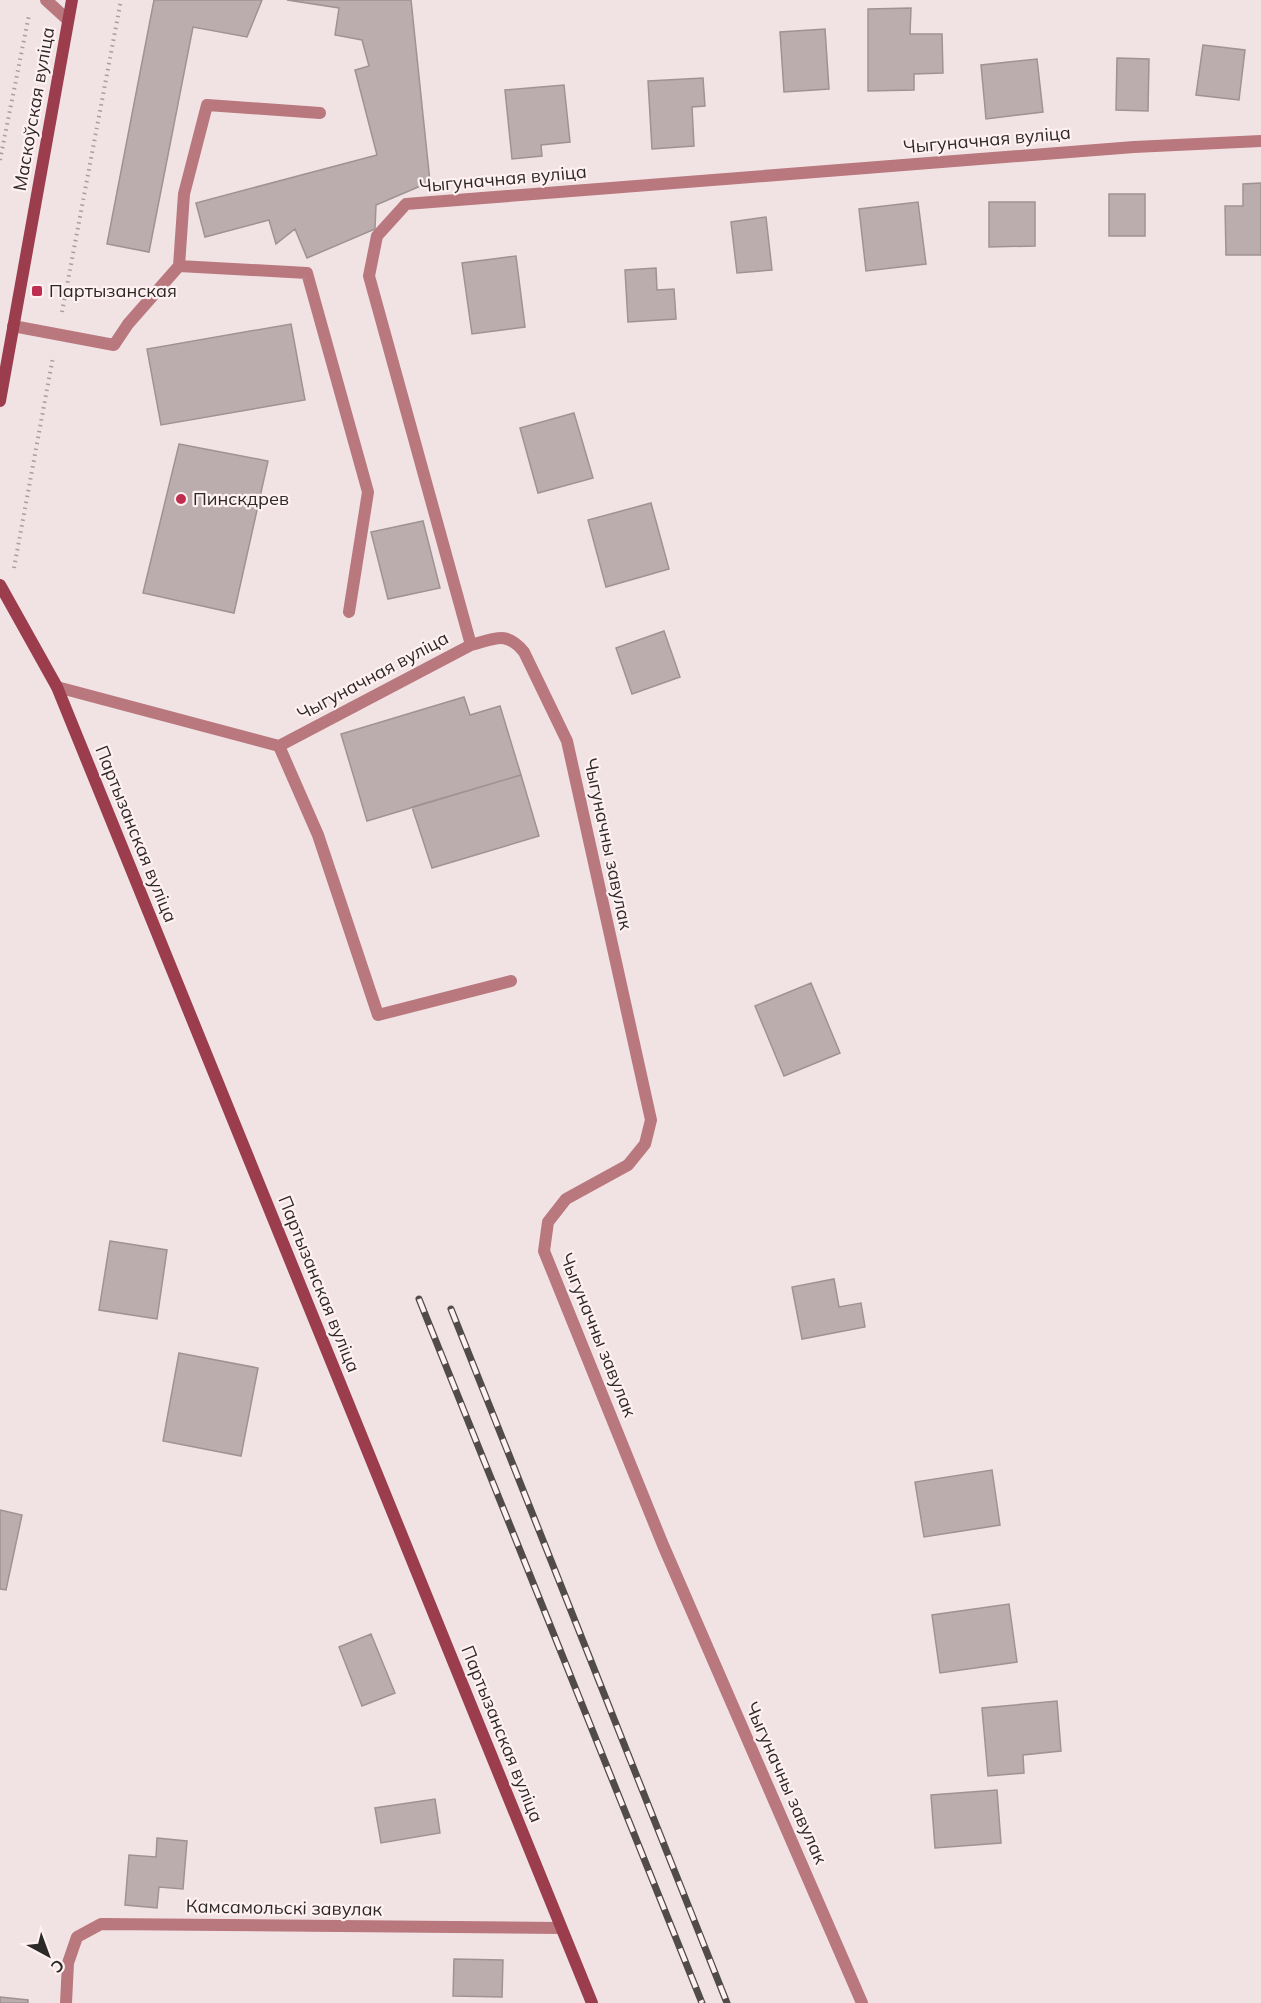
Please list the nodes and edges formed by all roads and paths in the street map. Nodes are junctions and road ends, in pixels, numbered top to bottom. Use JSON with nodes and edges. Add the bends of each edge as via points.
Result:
{"nodes":[{"id":1,"x":46,"y":0,"type":"edge"},
{"id":2,"x":72,"y":0,"type":"edge"},
{"id":3,"x":121,"y":0,"type":"edge"},
{"id":4,"x":30,"y":11,"type":"dead end"},
{"id":5,"x":68,"y":20,"type":"junction"},
{"id":6,"x":320,"y":113,"type":"dead end"},
{"id":7,"x":1261,"y":141,"type":"edge"},
{"id":8,"x":0,"y":160,"type":"edge"},
{"id":9,"x":179,"y":266,"type":"junction"},
{"id":10,"x":13,"y":326,"type":"junction"},
{"id":11,"x":58,"y":333,"type":"junction"},
{"id":12,"x":0,"y":401,"type":"edge"},
{"id":13,"x":0,"y":585,"type":"edge"},
{"id":14,"x":8,"y":601,"type":"junction"},
{"id":15,"x":349,"y":612,"type":"dead end"},
{"id":16,"x":471,"y":645,"type":"junction"},
{"id":17,"x":57,"y":687,"type":"junction"},
{"id":18,"x":279,"y":746,"type":"junction"},
{"id":19,"x":511,"y":981,"type":"dead end"},
{"id":20,"x":561,"y":1928,"type":"junction"},
{"id":21,"x":66,"y":2003,"type":"edge"},
{"id":22,"x":592,"y":2003,"type":"edge"},
{"id":23,"x":862,"y":2003,"type":"edge"}],
"edges":[{"from":1,"to":5,"type":"street"},
{"from":2,"to":5,"type":"street","name":"Маскоўская вуліца"},
{"from":3,"to":11,"type":"path"},
{"from":4,"to":8,"type":"path"},
{"from":5,"to":10,"type":"street","name":"Маскоўская вуліца"},
{"from":6,"to":9,"type":"street","via":[[207,105],[184,194]]},
{"from":7,"to":16,"type":"street","name":"Чыгуначная вуліца","via":[[1134,147],[406,204],[377,236],[369,276]]},
{"from":9,"to":11,"type":"street","via":[[114,345]]},
{"from":9,"to":15,"type":"street","via":[[307,273],[368,492]]},
{"from":10,"to":11,"type":"street"},
{"from":10,"to":12,"type":"street","name":"Маскоўская вуліца"},
{"from":11,"to":14,"type":"path"},
{"from":13,"to":14,"type":"street","name":"Партызанская вуліца"},
{"from":14,"to":17,"type":"street","name":"Партызанская вуліца"},
{"from":16,"to":18,"type":"street","name":"Чыгуначная вуліца"},
{"from":16,"to":23,"type":"street","name":"Чыгуначны завулак","via":[[502,637],[515,640],[567,741],[651,1120],[645,1144],[628,1165],[566,1199],[548,1222],[544,1251],[663,1545]]},
{"from":17,"to":18,"type":"street"},
{"from":17,"to":20,"type":"street","name":"Партызанская вуліца"},
{"from":18,"to":19,"type":"street","via":[[318,835],[378,1015]]},
{"from":20,"to":21,"type":"street","name":"Камсамольскі завулак","via":[[101,1924],[77,1937],[68,1963]]},
{"from":20,"to":22,"type":"street","name":"Партызанская вуліца"}]}
